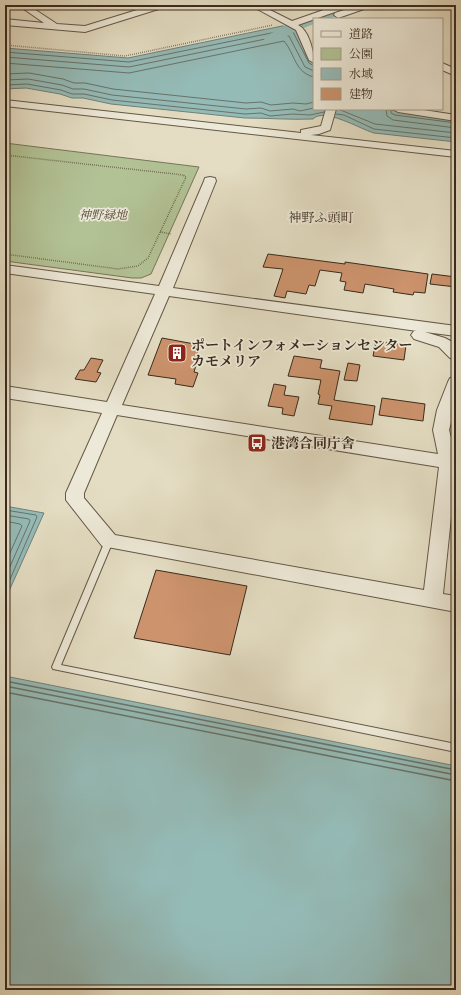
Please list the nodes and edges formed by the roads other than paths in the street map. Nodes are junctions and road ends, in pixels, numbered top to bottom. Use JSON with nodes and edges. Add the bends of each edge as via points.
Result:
{"nodes":[{"id":1,"x":22,"y":5,"type":"edge"},
{"id":2,"x":162,"y":5,"type":"edge"},
{"id":3,"x":254,"y":5,"type":"edge"},
{"id":4,"x":324,"y":5,"type":"edge"},
{"id":5,"x":346,"y":5,"type":"edge"},
{"id":6,"x":367,"y":5,"type":"edge"},
{"id":7,"x":337,"y":12,"type":"junction"},
{"id":8,"x":329,"y":18,"type":"edge"},
{"id":9,"x":349,"y":18,"type":"edge"},
{"id":10,"x":5,"y":22,"type":"edge"},
{"id":11,"x":290,"y":23,"type":"junction"},
{"id":12,"x":313,"y":24,"type":"edge"},
{"id":13,"x":55,"y":27,"type":"junction"},
{"id":14,"x":300,"y":29,"type":"junction"},
{"id":15,"x":313,"y":58,"type":"edge"},
{"id":16,"x":443,"y":66,"type":"edge"},
{"id":17,"x":456,"y":73,"type":"edge"},
{"id":18,"x":5,"y":104,"type":"edge"},
{"id":19,"x":404,"y":110,"type":"edge"},
{"id":20,"x":330,"y":113,"type":"edge"},
{"id":21,"x":456,"y":118,"type":"edge"},
{"id":22,"x":242,"y":130,"type":"junction"},
{"id":23,"x":456,"y":154,"type":"edge"},
{"id":24,"x":210,"y":181,"type":"dead end"},
{"id":25,"x":5,"y":269,"type":"edge"},
{"id":26,"x":5,"y":277,"type":"edge"},
{"id":27,"x":162,"y":295,"type":"junction"},
{"id":28,"x":456,"y":327,"type":"edge"},
{"id":29,"x":417,"y":330,"type":"junction"},
{"id":30,"x":456,"y":332,"type":"edge"},
{"id":31,"x":456,"y":339,"type":"edge"},
{"id":32,"x":456,"y":354,"type":"edge"},
{"id":33,"x":456,"y":382,"type":"edge"},
{"id":34,"x":5,"y":392,"type":"edge"},
{"id":35,"x":112,"y":409,"type":"junction"},
{"id":36,"x":453,"y":457,"type":"edge"},
{"id":37,"x":109,"y":541,"type":"junction"},
{"id":38,"x":433,"y":600,"type":"junction"},
{"id":39,"x":456,"y":604,"type":"edge"},
{"id":40,"x":456,"y":748,"type":"edge"}],
"edges":[{"from":1,"to":13,"type":"street"},
{"from":2,"to":13,"type":"street","via":[[85,30]]},
{"from":3,"to":11,"type":"street"},
{"from":4,"to":7,"type":"street"},
{"from":5,"to":7,"type":"street"},
{"from":6,"to":7,"type":"street"},
{"from":7,"to":8,"type":"street"},
{"from":7,"to":9,"type":"street"},
{"from":7,"to":11,"type":"street"},
{"from":10,"to":13,"type":"street"},
{"from":11,"to":14,"type":"street"},
{"from":12,"to":14,"type":"street"},
{"from":14,"to":15,"type":"street"},
{"from":16,"to":17,"type":"street"},
{"from":18,"to":22,"type":"street"},
{"from":19,"to":21,"type":"street"},
{"from":20,"to":22,"type":"street","via":[[326,128],[319,131]]},
{"from":22,"to":23,"type":"street"},
{"from":24,"to":27,"type":"street"},
{"from":25,"to":27,"type":"street"},
{"from":26,"to":27,"type":"street"},
{"from":27,"to":29,"type":"street"},
{"from":27,"to":35,"type":"street"},
{"from":28,"to":29,"type":"street"},
{"from":29,"to":30,"type":"street"},
{"from":29,"to":31,"type":"street"},
{"from":29,"to":32,"type":"street","via":[[445,344]]},
{"from":33,"to":36,"type":"street","via":[[445,410],[441,430]]},
{"from":34,"to":35,"type":"street"},
{"from":35,"to":36,"type":"street"},
{"from":35,"to":37,"type":"street","via":[[75,493],[75,500],[79,506]]},
{"from":36,"to":38,"type":"street"},
{"from":37,"to":38,"type":"street"},
{"from":37,"to":40,"type":"lane","via":[[56,667]]},
{"from":38,"to":39,"type":"street"}]}
